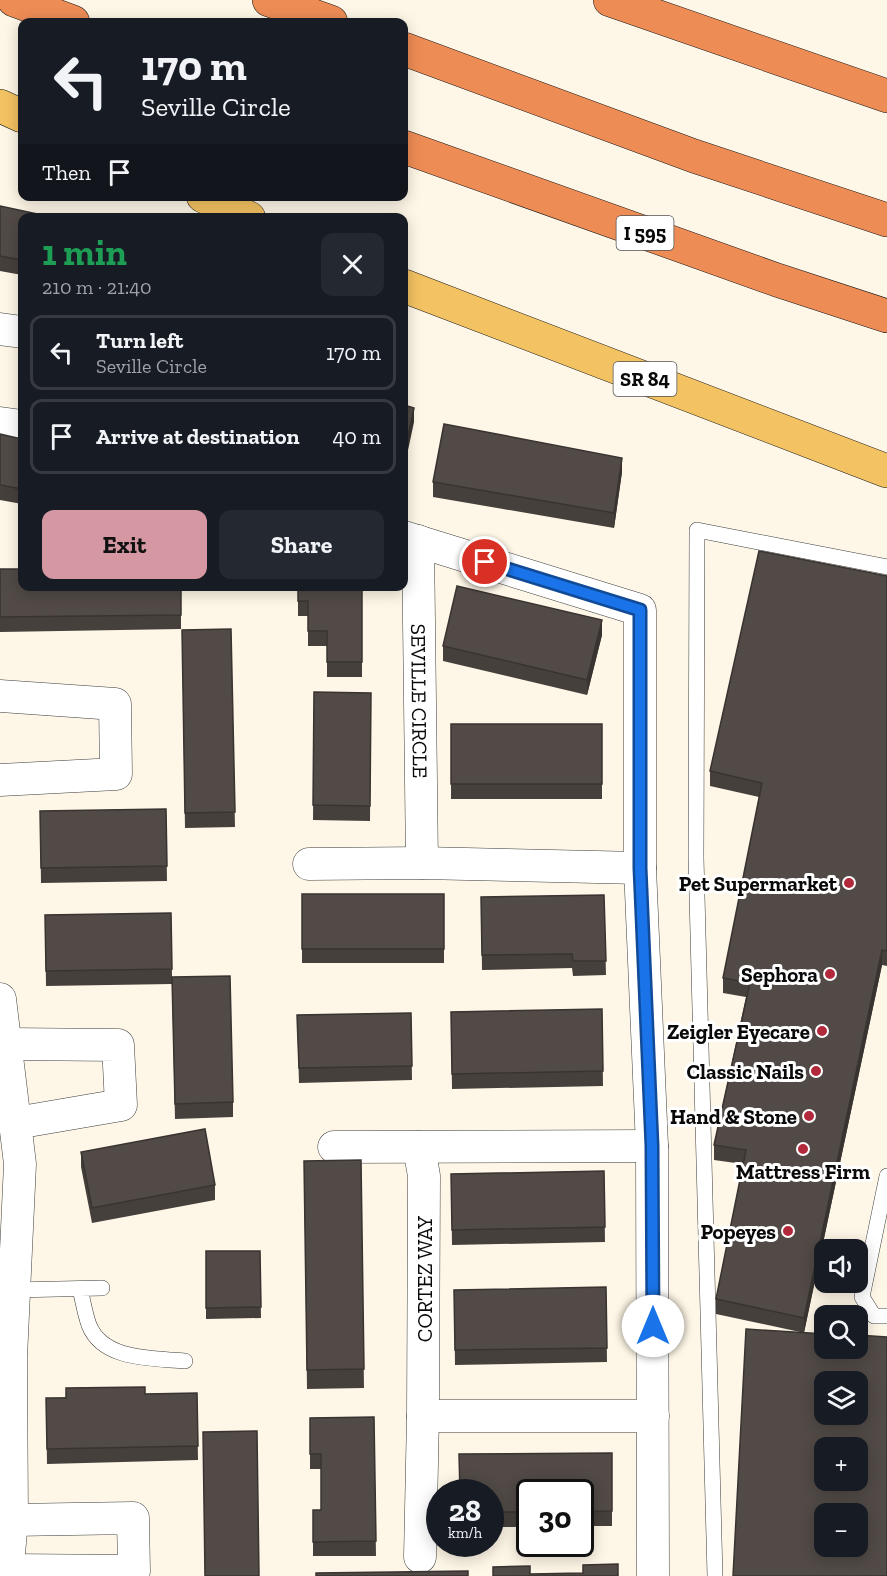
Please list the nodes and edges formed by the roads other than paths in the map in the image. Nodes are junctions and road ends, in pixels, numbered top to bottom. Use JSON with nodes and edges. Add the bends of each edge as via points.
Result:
{"nodes":[{"id":1,"x":14,"y":0,"type":"edge"},
{"id":2,"x":269,"y":0,"type":"edge"},
{"id":3,"x":610,"y":0,"type":"edge"},
{"id":4,"x":63,"y":18,"type":"edge"},
{"id":5,"x":320,"y":18,"type":"edge"},
{"id":6,"x":408,"y":50,"type":"edge"},
{"id":7,"x":887,"y":96,"type":"edge"},
{"id":8,"x":0,"y":106,"type":"edge"},
{"id":9,"x":18,"y":114,"type":"edge"},
{"id":10,"x":408,"y":148,"type":"edge"},
{"id":11,"x":213,"y":201,"type":"edge"},
{"id":12,"x":238,"y":213,"type":"edge"},
{"id":13,"x":887,"y":220,"type":"edge"},
{"id":14,"x":408,"y":288,"type":"edge"},
{"id":15,"x":887,"y":316,"type":"edge"},
{"id":16,"x":0,"y":329,"type":"edge"},
{"id":17,"x":18,"y":331,"type":"edge"},
{"id":18,"x":0,"y":423,"type":"edge"},
{"id":19,"x":18,"y":425,"type":"edge"},
{"id":20,"x":887,"y":471,"type":"edge"},
{"id":21,"x":411,"y":539,"type":"edge"},
{"id":22,"x":887,"y":567,"type":"edge"},
{"id":23,"x":0,"y":696,"type":"edge"},
{"id":24,"x":0,"y":780,"type":"edge"},
{"id":25,"x":422,"y":863,"type":"junction"},
{"id":26,"x":309,"y":864,"type":"dead end"},
{"id":27,"x":640,"y":868,"type":"junction"},
{"id":28,"x":0,"y":999,"type":"edge"},
{"id":29,"x":6,"y":1044,"type":"junction"},
{"id":30,"x":16,"y":1123,"type":"junction"},
{"id":31,"x":652,"y":1146,"type":"junction"},
{"id":32,"x":334,"y":1147,"type":"dead end"},
{"id":33,"x":419,"y":1147,"type":"junction"},
{"id":34,"x":887,"y":1176,"type":"edge"},
{"id":35,"x":9,"y":1215,"type":"edge"},
{"id":36,"x":102,"y":1288,"type":"dead end"},
{"id":37,"x":80,"y":1289,"type":"junction"},
{"id":38,"x":14,"y":1290,"type":"junction"},
{"id":39,"x":887,"y":1316,"type":"edge"},
{"id":40,"x":185,"y":1361,"type":"dead end"},
{"id":41,"x":423,"y":1416,"type":"junction"},
{"id":42,"x":653,"y":1416,"type":"junction"},
{"id":43,"x":8,"y":1504,"type":"edge"},
{"id":44,"x":420,"y":1557,"type":"dead end"},
{"id":45,"x":8,"y":1573,"type":"edge"},
{"id":46,"x":653,"y":1576,"type":"edge"},
{"id":47,"x":715,"y":1576,"type":"edge"}],
"edges":[{"from":1,"to":4,"type":"highway"},
{"from":2,"to":5,"type":"highway"},
{"from":3,"to":7,"type":"highway"},
{"from":6,"to":13,"type":"highway","via":[[694,156]]},
{"from":8,"to":9,"type":"main road"},
{"from":10,"to":15,"type":"highway","number":"I 595"},
{"from":11,"to":12,"type":"main road"},
{"from":14,"to":20,"type":"main road","number":"SR 84"},
{"from":16,"to":17,"type":"street"},
{"from":18,"to":19,"type":"street"},
{"from":21,"to":25,"type":"street","name":"SEVILLE CIRCLE"},
{"from":21,"to":27,"type":"street","name":"SEVILLE CIRCLE","via":[[640,610]]},
{"from":22,"to":47,"type":"lane","via":[[697,530],[696,858]]},
{"from":23,"to":24,"type":"street","via":[[115,704],[116,762],[116,774]]},
{"from":25,"to":26,"type":"street"},
{"from":25,"to":27,"type":"street"},
{"from":27,"to":31,"type":"street"},
{"from":28,"to":29,"type":"street"},
{"from":29,"to":30,"type":"street"},
{"from":29,"to":30,"type":"street","via":[[118,1045],[121,1105]]},
{"from":30,"to":35,"type":"street","via":[[20,1164]]},
{"from":31,"to":33,"type":"street"},
{"from":31,"to":42,"type":"street"},
{"from":32,"to":33,"type":"street"},
{"from":33,"to":41,"type":"street","name":"CORTEZ WAY","via":[[424,1176]]},
{"from":34,"to":39,"type":"lane","via":[[862,1297],[874,1316]]},
{"from":35,"to":38,"type":"street"},
{"from":36,"to":37,"type":"lane"},
{"from":37,"to":38,"type":"lane"},
{"from":37,"to":40,"type":"lane","via":[[90,1328],[111,1350]]},
{"from":38,"to":43,"type":"street"},
{"from":41,"to":42,"type":"street"},
{"from":41,"to":44,"type":"street","name":"CORTEZ WAY"},
{"from":42,"to":46,"type":"street"},
{"from":43,"to":45,"type":"street"},
{"from":43,"to":45,"type":"street","via":[[133,1518],[134,1571]]}]}
